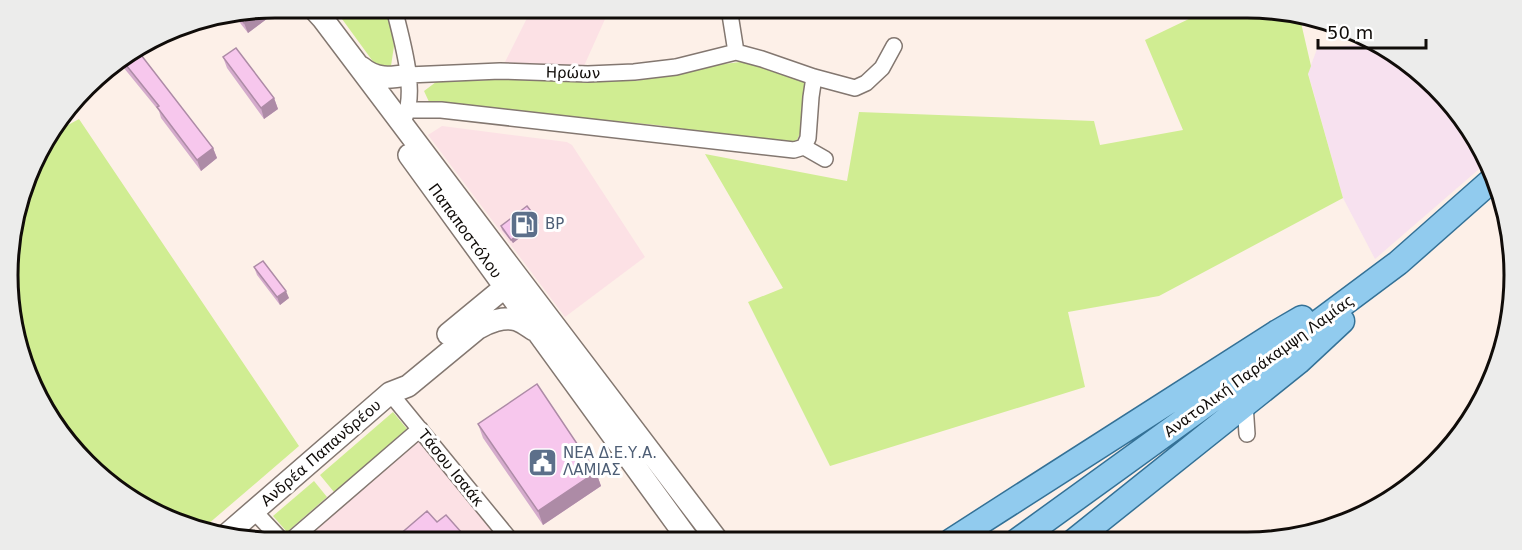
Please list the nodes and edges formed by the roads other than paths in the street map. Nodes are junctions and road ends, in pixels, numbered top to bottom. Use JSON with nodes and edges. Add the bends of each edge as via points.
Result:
{"nodes":[{"id":1,"x":310,"y":18,"type":"edge"},
{"id":2,"x":322,"y":18,"type":"edge"},
{"id":3,"x":396,"y":18,"type":"edge"},
{"id":4,"x":731,"y":18,"type":"edge"},
{"id":5,"x":894,"y":46,"type":"dead end"},
{"id":6,"x":736,"y":52,"type":"junction"},
{"id":7,"x":357,"y":64,"type":"junction"},
{"id":8,"x":408,"y":75,"type":"junction"},
{"id":9,"x":814,"y":77,"type":"junction"},
{"id":10,"x":400,"y":120,"type":"junction"},
{"id":11,"x":804,"y":147,"type":"junction"},
{"id":12,"x":825,"y":159,"type":"dead end"},
{"id":13,"x":1487,"y":184,"type":"edge"},
{"id":14,"x":1398,"y":263,"type":"junction"},
{"id":15,"x":513,"y":285,"type":"junction"},
{"id":16,"x":537,"y":332,"type":"junction"},
{"id":17,"x":390,"y":393,"type":"junction"},
{"id":18,"x":1245,"y":404,"type":"junction"},
{"id":19,"x":420,"y":429,"type":"junction"},
{"id":20,"x":1247,"y":434,"type":"dead end"},
{"id":21,"x":254,"y":511,"type":"junction"},
{"id":22,"x":234,"y":529,"type":"edge"},
{"id":23,"x":273,"y":532,"type":"edge"},
{"id":24,"x":301,"y":532,"type":"edge"},
{"id":25,"x":504,"y":532,"type":"edge"},
{"id":26,"x":683,"y":532,"type":"edge"},
{"id":27,"x":710,"y":532,"type":"edge"},
{"id":28,"x":965,"y":532,"type":"edge"},
{"id":29,"x":1029,"y":532,"type":"edge"},
{"id":30,"x":1085,"y":532,"type":"edge"}],
"edges":[{"from":1,"to":10,"type":"main road","name":"Παπαποστόλου"},
{"from":2,"to":7,"type":"main road","name":"Παπαποστόλου"},
{"from":3,"to":8,"type":"street"},
{"from":4,"to":6,"type":"street"},
{"from":5,"to":9,"type":"street","via":[[882,68],[855,88]]},
{"from":6,"to":8,"type":"street","name":"Ηρώων","via":[[676,68],[634,72]]},
{"from":6,"to":9,"type":"street"},
{"from":7,"to":8,"type":"main road","via":[[376,76]]},
{"from":7,"to":10,"type":"main road","name":"Παπαποστόλου"},
{"from":8,"to":10,"type":"street","via":[[410,95]]},
{"from":9,"to":11,"type":"street"},
{"from":10,"to":11,"type":"street","via":[[453,111],[747,146],[795,150]]},
{"from":10,"to":15,"type":"main road","name":"Παπαποστόλου"},
{"from":11,"to":12,"type":"street"},
{"from":13,"to":14,"type":"main road","name":"Ανατολική Παράκαμψη Λαμίας"},
{"from":14,"to":18,"type":"main road","via":[[1306,355]]},
{"from":14,"to":28,"type":"main road","via":[[1276,333]]},
{"from":14,"to":29,"type":"main road","name":"Ανατολική Παράκαμψη Λαμίας"},
{"from":15,"to":16,"type":"main road","name":"Παπαποστόλου"},
{"from":15,"to":17,"type":"main road","name":"Ανδρέα Παπανδρέου","via":[[399,376]]},
{"from":15,"to":27,"type":"main road","name":"Παπαποστόλου","via":[[590,373]]},
{"from":16,"to":17,"type":"main road","name":"Ανδρέα Παπανδρέου","via":[[518,320],[487,323],[408,386]]},
{"from":16,"to":26,"type":"main road","name":"Παπαποστόλου"},
{"from":17,"to":19,"type":"street","name":"Τάσου Ισαάκ"},
{"from":17,"to":21,"type":"main road","name":"Ανδρέα Παπανδρέου"},
{"from":18,"to":20,"type":"street"},
{"from":18,"to":30,"type":"main road"},
{"from":19,"to":24,"type":"street"},
{"from":19,"to":25,"type":"street","name":"Τάσου Ισαάκ"},
{"from":21,"to":22,"type":"main road","name":"Ανδρέα Παπανδρέου"},
{"from":21,"to":23,"type":"street"}]}
